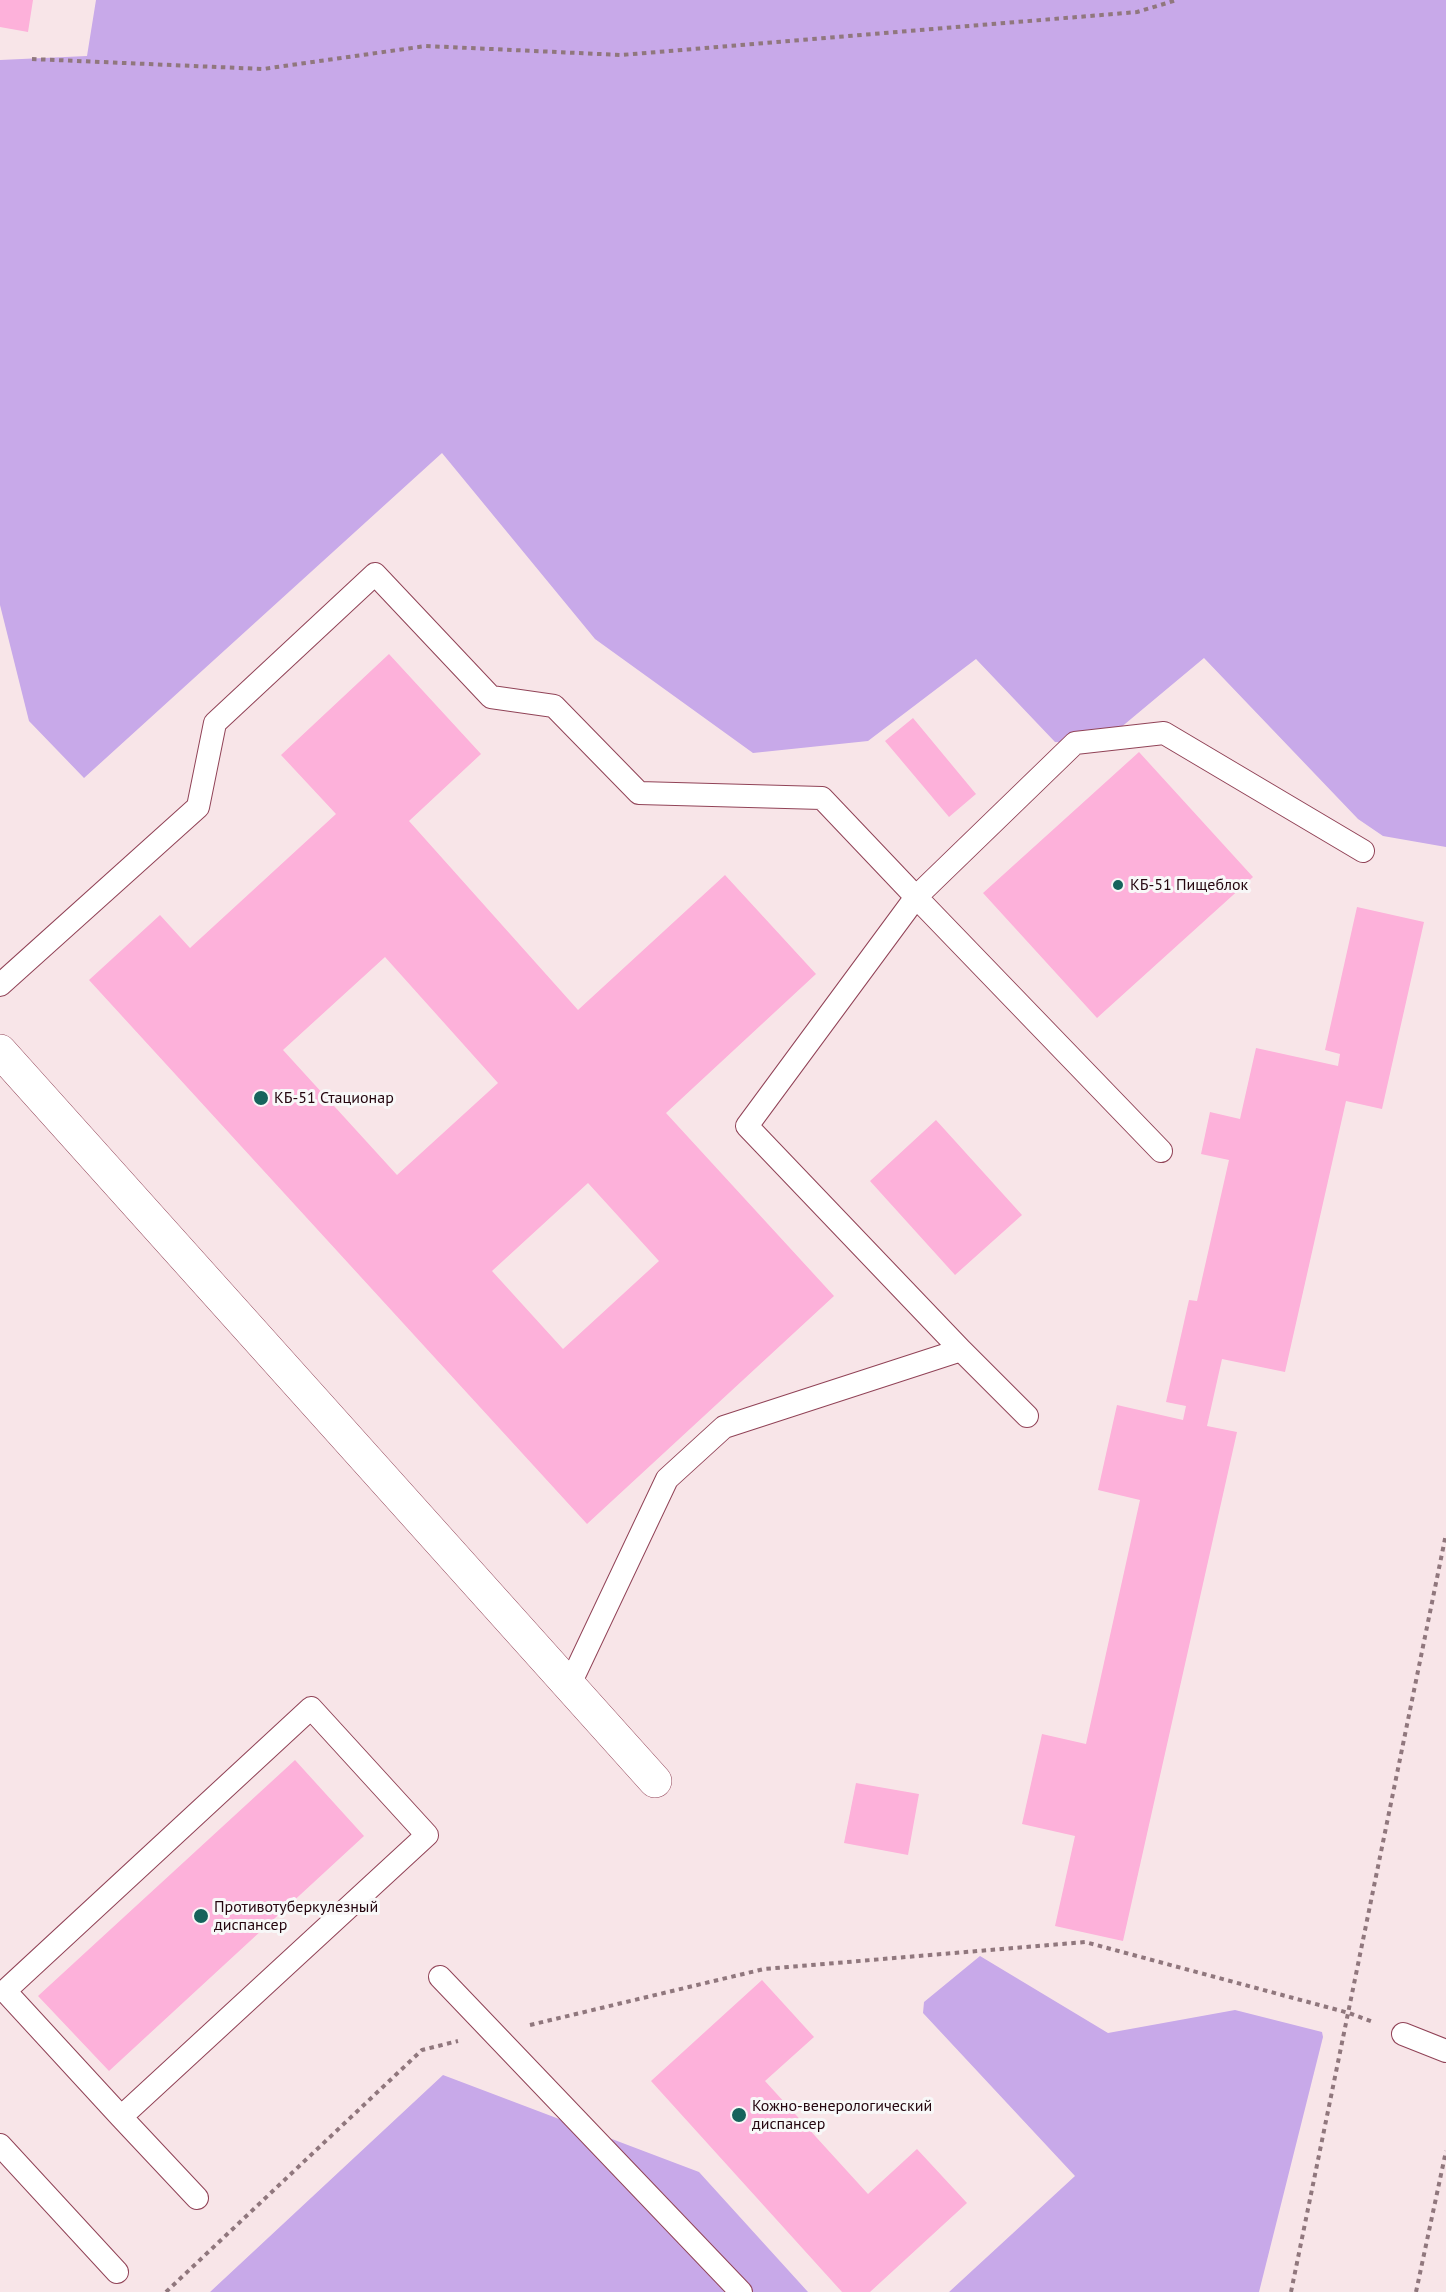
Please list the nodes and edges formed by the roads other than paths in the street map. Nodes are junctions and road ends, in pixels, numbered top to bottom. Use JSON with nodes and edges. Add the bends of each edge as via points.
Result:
{"nodes":[{"id":1,"x":1363,"y":851,"type":"dead end"},
{"id":2,"x":916,"y":897,"type":"junction"},
{"id":3,"x":0,"y":985,"type":"edge"},
{"id":4,"x":0,"y":1051,"type":"edge"},
{"id":5,"x":1161,"y":1151,"type":"dead end"},
{"id":6,"x":961,"y":1350,"type":"junction"},
{"id":7,"x":1028,"y":1416,"type":"dead end"},
{"id":8,"x":570,"y":1686,"type":"junction"},
{"id":9,"x":655,"y":1781,"type":"dead end"},
{"id":10,"x":440,"y":1977,"type":"dead end"},
{"id":11,"x":1403,"y":2034,"type":"road end"},
{"id":12,"x":1446,"y":2051,"type":"edge"},
{"id":13,"x":121,"y":2117,"type":"junction"},
{"id":14,"x":0,"y":2145,"type":"edge"},
{"id":15,"x":197,"y":2198,"type":"dead end"},
{"id":16,"x":117,"y":2272,"type":"dead end"},
{"id":17,"x":741,"y":2292,"type":"edge"}],
"edges":[{"from":1,"to":2,"type":"lane","via":[[1164,733],[1075,743]]},
{"from":2,"to":3,"type":"lane","via":[[822,798],[639,793],[554,706],[490,697],[375,574],[214,723],[198,807]]},
{"from":2,"to":5,"type":"lane"},
{"from":2,"to":6,"type":"lane","via":[[747,1126]]},
{"from":4,"to":8,"type":"street"},
{"from":6,"to":7,"type":"lane"},
{"from":6,"to":8,"type":"lane","via":[[724,1427],[667,1479]]},
{"from":8,"to":9,"type":"street"},
{"from":10,"to":17,"type":"lane"},
{"from":11,"to":12,"type":"lane"},
{"from":13,"to":13,"type":"lane","via":[[5,1991],[311,1708],[427,1835]]},
{"from":13,"to":15,"type":"lane"},
{"from":14,"to":16,"type":"lane"}]}
